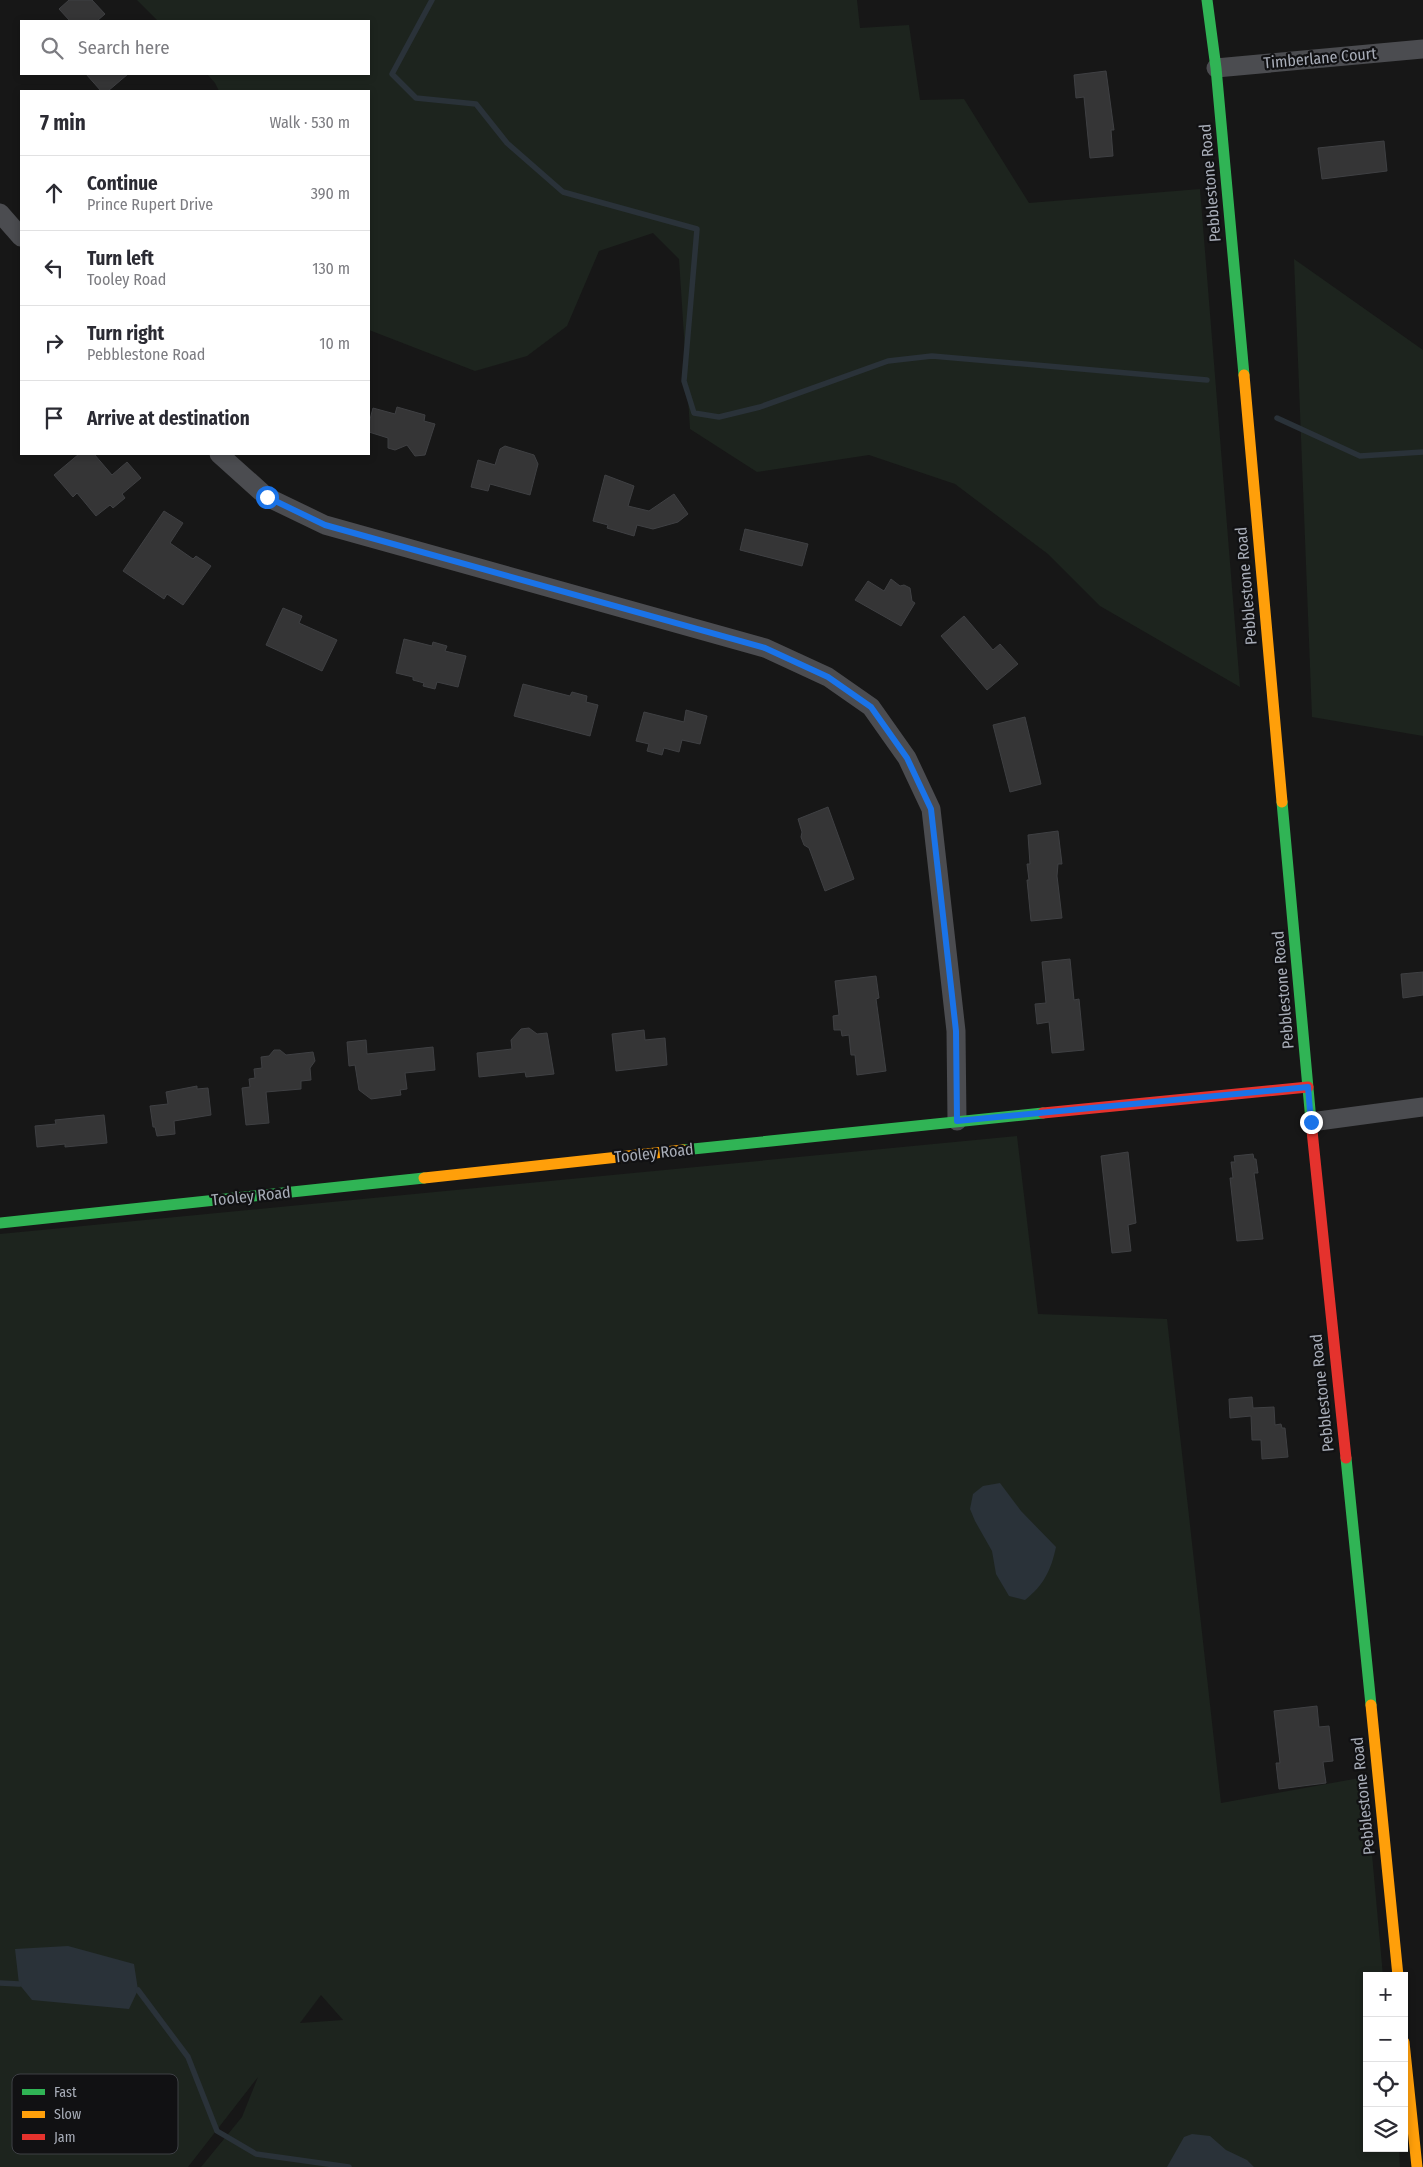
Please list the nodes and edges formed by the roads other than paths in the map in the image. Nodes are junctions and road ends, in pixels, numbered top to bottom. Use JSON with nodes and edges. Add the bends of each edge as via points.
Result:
{"nodes":[{"id":1,"x":1207,"y":0,"type":"edge"},
{"id":2,"x":1423,"y":48,"type":"edge"},
{"id":3,"x":1216,"y":68,"type":"junction"},
{"id":4,"x":0,"y":214,"type":"edge"},
{"id":5,"x":20,"y":236,"type":"edge"},
{"id":6,"x":220,"y":455,"type":"edge"},
{"id":7,"x":1308,"y":1087,"type":"junction"},
{"id":8,"x":1423,"y":1107,"type":"edge"},
{"id":9,"x":957,"y":1121,"type":"junction"},
{"id":10,"x":1311,"y":1122,"type":"junction"},
{"id":11,"x":0,"y":1223,"type":"edge"},
{"id":12,"x":1398,"y":1972,"type":"edge"},
{"id":13,"x":1406,"y":2062,"type":"edge"},
{"id":14,"x":1417,"y":2167,"type":"edge"}],
"edges":[{"from":1,"to":3,"type":"street","name":"Pebblestone Road"},
{"from":2,"to":3,"type":"street","name":"Timberlane Court"},
{"from":3,"to":7,"type":"street","name":"Pebblestone Road"},
{"from":4,"to":5,"type":"street"},
{"from":6,"to":9,"type":"street","via":[[267,497],[325,525],[765,648],[828,677],[871,707],[907,758],[931,809],[956,1031]]},
{"from":7,"to":9,"type":"street","name":"Tooley Road"},
{"from":7,"to":10,"type":"street","name":"Pebblestone Road"},
{"from":8,"to":10,"type":"street"},
{"from":9,"to":11,"type":"street","name":"Tooley Road"},
{"from":10,"to":12,"type":"street","name":"Pebblestone Road"},
{"from":13,"to":14,"type":"street"}]}
